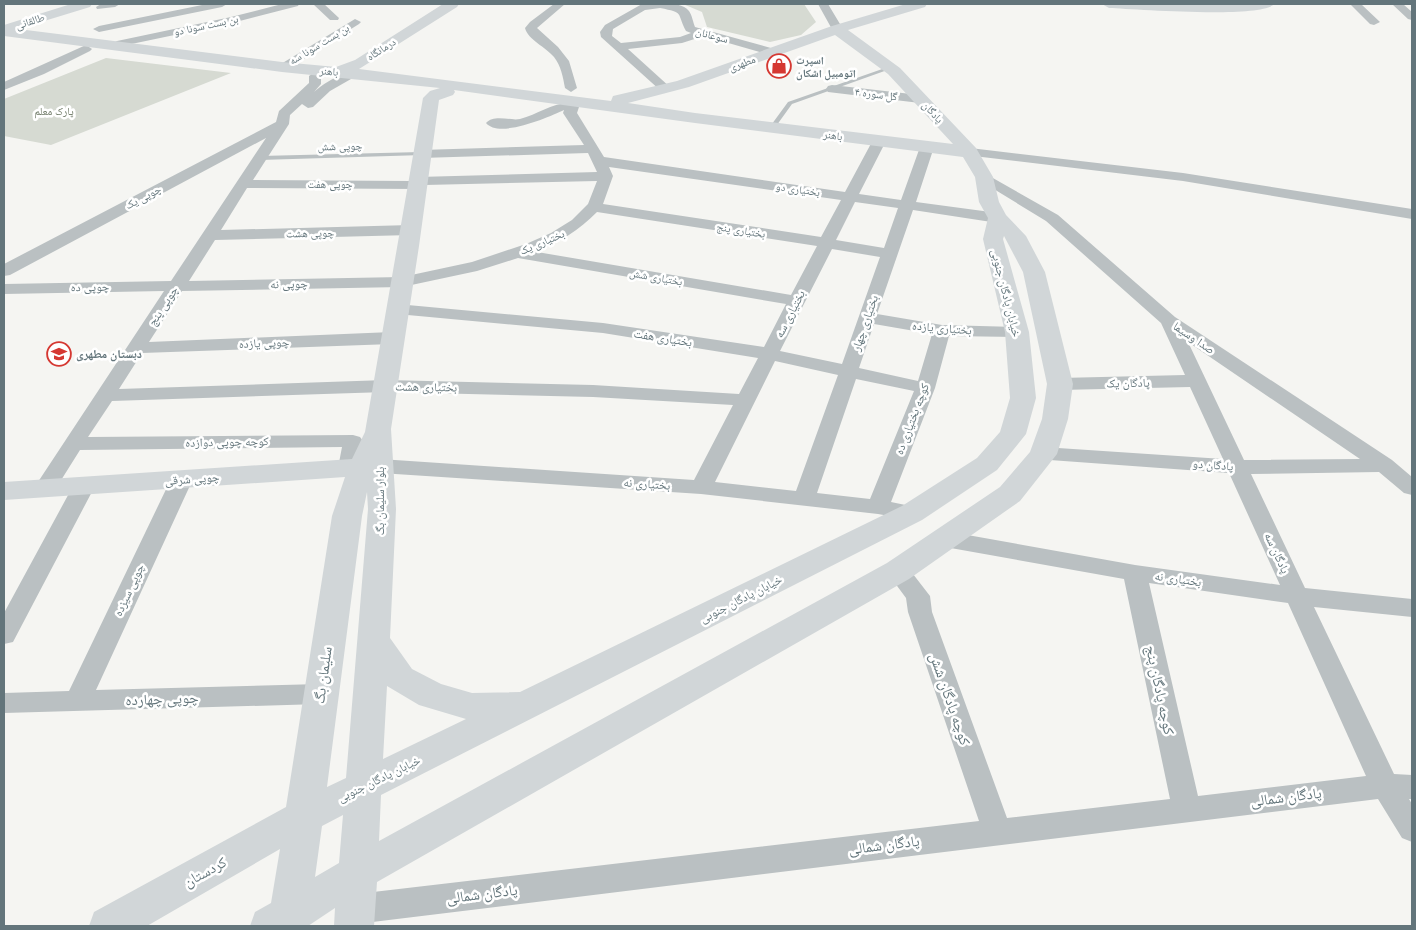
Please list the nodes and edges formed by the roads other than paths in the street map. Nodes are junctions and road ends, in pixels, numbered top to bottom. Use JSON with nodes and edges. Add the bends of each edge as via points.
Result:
{"nodes":[{"id":1,"x":73,"y":4,"type":"edge"},
{"id":2,"x":85,"y":4,"type":"edge"},
{"id":3,"x":222,"y":4,"type":"edge"},
{"id":4,"x":294,"y":4,"type":"edge"},
{"id":5,"x":318,"y":4,"type":"edge"},
{"id":6,"x":452,"y":4,"type":"edge"},
{"id":7,"x":560,"y":4,"type":"edge"},
{"id":8,"x":824,"y":4,"type":"edge"},
{"id":9,"x":920,"y":4,"type":"edge"},
{"id":10,"x":1109,"y":4,"type":"edge"},
{"id":11,"x":1267,"y":4,"type":"edge"},
{"id":12,"x":1355,"y":4,"type":"edge"},
{"id":13,"x":1397,"y":4,"type":"edge"},
{"id":14,"x":106,"y":5,"type":"edge"},
{"id":15,"x":1142,"y":5,"type":"edge"},
{"id":16,"x":1412,"y":17,"type":"edge"},
{"id":17,"x":334,"y":18,"type":"dead end"},
{"id":18,"x":4,"y":22,"type":"edge"},
{"id":19,"x":355,"y":22,"type":"dead end"},
{"id":20,"x":422,"y":22,"type":"junction"},
{"id":21,"x":1374,"y":22,"type":"dead end"},
{"id":22,"x":99,"y":29,"type":"junction"},
{"id":23,"x":837,"y":29,"type":"junction"},
{"id":24,"x":4,"y":31,"type":"edge"},
{"id":25,"x":702,"y":33,"type":"junction"},
{"id":26,"x":4,"y":39,"type":"edge"},
{"id":27,"x":125,"y":46,"type":"junction"},
{"id":28,"x":617,"y":46,"type":"junction"},
{"id":29,"x":86,"y":49,"type":"junction"},
{"id":30,"x":774,"y":52,"type":"junction"},
{"id":31,"x":282,"y":67,"type":"junction"},
{"id":32,"x":890,"y":68,"type":"junction"},
{"id":33,"x":315,"y":76,"type":"junction"},
{"id":34,"x":341,"y":76,"type":"junction"},
{"id":35,"x":383,"y":76,"type":"junction"},
{"id":36,"x":683,"y":84,"type":"junction"},
{"id":37,"x":4,"y":86,"type":"edge"},
{"id":38,"x":571,"y":88,"type":"dead end"},
{"id":39,"x":665,"y":88,"type":"junction"},
{"id":40,"x":832,"y":88,"type":"junction"},
{"id":41,"x":447,"y":92,"type":"junction"},
{"id":42,"x":920,"y":99,"type":"junction"},
{"id":43,"x":592,"y":103,"type":"junction"},
{"id":44,"x":568,"y":106,"type":"junction"},
{"id":45,"x":646,"y":113,"type":"junction"},
{"id":46,"x":282,"y":124,"type":"junction"},
{"id":47,"x":493,"y":124,"type":"dead end"},
{"id":48,"x":772,"y":128,"type":"junction"},
{"id":49,"x":879,"y":141,"type":"junction"},
{"id":50,"x":926,"y":146,"type":"junction"},
{"id":51,"x":970,"y":152,"type":"junction"},
{"id":52,"x":421,"y":154,"type":"junction"},
{"id":53,"x":596,"y":155,"type":"junction"},
{"id":54,"x":260,"y":158,"type":"junction"},
{"id":55,"x":606,"y":176,"type":"junction"},
{"id":56,"x":984,"y":177,"type":"junction"},
{"id":57,"x":418,"y":183,"type":"junction"},
{"id":58,"x":243,"y":184,"type":"junction"},
{"id":59,"x":851,"y":197,"type":"junction"},
{"id":60,"x":906,"y":206,"type":"junction"},
{"id":61,"x":593,"y":208,"type":"junction"},
{"id":62,"x":1412,"y":214,"type":"edge"},
{"id":63,"x":998,"y":218,"type":"junction"},
{"id":64,"x":412,"y":230,"type":"junction"},
{"id":65,"x":209,"y":235,"type":"junction"},
{"id":66,"x":827,"y":243,"type":"junction"},
{"id":67,"x":516,"y":253,"type":"junction"},
{"id":68,"x":889,"y":254,"type":"junction"},
{"id":69,"x":4,"y":271,"type":"edge"},
{"id":70,"x":402,"y":282,"type":"junction"},
{"id":71,"x":176,"y":286,"type":"junction"},
{"id":72,"x":4,"y":289,"type":"edge"},
{"id":73,"x":797,"y":301,"type":"junction"},
{"id":74,"x":397,"y":309,"type":"junction"},
{"id":75,"x":867,"y":318,"type":"junction"},
{"id":76,"x":1168,"y":321,"type":"junction"},
{"id":77,"x":942,"y":330,"type":"junction"},
{"id":78,"x":1017,"y":332,"type":"junction"},
{"id":79,"x":392,"y":338,"type":"junction"},
{"id":80,"x":136,"y":348,"type":"junction"},
{"id":81,"x":770,"y":354,"type":"junction"},
{"id":82,"x":848,"y":371,"type":"junction"},
{"id":83,"x":1197,"y":381,"type":"junction"},
{"id":84,"x":1060,"y":384,"type":"junction"},
{"id":85,"x":386,"y":386,"type":"junction"},
{"id":86,"x":925,"y":388,"type":"junction"},
{"id":87,"x":105,"y":395,"type":"junction"},
{"id":88,"x":746,"y":400,"type":"junction"},
{"id":89,"x":74,"y":444,"type":"junction"},
{"id":90,"x":1043,"y":454,"type":"junction"},
{"id":91,"x":1384,"y":465,"type":"junction"},
{"id":92,"x":364,"y":467,"type":"junction"},
{"id":93,"x":1236,"y":467,"type":"junction"},
{"id":94,"x":182,"y":479,"type":"junction"},
{"id":95,"x":84,"y":486,"type":"junction"},
{"id":96,"x":701,"y":487,"type":"junction"},
{"id":97,"x":45,"y":488,"type":"junction"},
{"id":98,"x":1412,"y":488,"type":"edge"},
{"id":99,"x":4,"y":491,"type":"edge"},
{"id":100,"x":804,"y":499,"type":"junction"},
{"id":101,"x":878,"y":506,"type":"junction"},
{"id":102,"x":912,"y":513,"type":"junction"},
{"id":103,"x":945,"y":539,"type":"junction"},
{"id":104,"x":898,"y":571,"type":"junction"},
{"id":105,"x":1135,"y":572,"type":"junction"},
{"id":106,"x":1297,"y":596,"type":"junction"},
{"id":107,"x":1412,"y":608,"type":"edge"},
{"id":108,"x":4,"y":635,"type":"edge"},
{"id":109,"x":373,"y":640,"type":"junction"},
{"id":110,"x":320,"y":694,"type":"junction"},
{"id":111,"x":77,"y":702,"type":"junction"},
{"id":112,"x":4,"y":703,"type":"edge"},
{"id":113,"x":527,"y":706,"type":"junction"},
{"id":114,"x":1398,"y":786,"type":"edge"},
{"id":115,"x":362,"y":788,"type":"junction"},
{"id":116,"x":1186,"y":808,"type":"junction"},
{"id":117,"x":302,"y":817,"type":"junction"},
{"id":118,"x":1412,"y":829,"type":"edge"},
{"id":119,"x":996,"y":832,"type":"junction"},
{"id":120,"x":356,"y":903,"type":"edge"},
{"id":121,"x":282,"y":923,"type":"edge"},
{"id":122,"x":109,"y":926,"type":"edge"}],
"edges":[{"from":1,"to":18,"type":"main road","name":"طالقانی"},
{"from":2,"to":24,"type":"main road","name":"طالقانی"},
{"from":3,"to":22,"type":"street"},
{"from":4,"to":27,"type":"street","name":"بن بست سونا دو"},
{"from":5,"to":17,"type":"street"},
{"from":6,"to":20,"type":"main road","name":"درمانگاه"},
{"from":7,"to":38,"type":"street","via":[[534,24],[532,32],[555,50],[568,68]]},
{"from":8,"to":23,"type":"street"},
{"from":9,"to":23,"type":"main road","name":"مطهری"},
{"from":10,"to":15,"type":"main road"},
{"from":11,"to":15,"type":"main road","via":[[1220,9]]},
{"from":12,"to":21,"type":"street"},
{"from":13,"to":16,"type":"street"},
{"from":14,"to":22,"type":"main road","via":[[93,19]]},
{"from":19,"to":31,"type":"street","name":"بن بست سونا سه"},
{"from":20,"to":34,"type":"main road","name":"درمانگاه"},
{"from":20,"to":35,"type":"main road","name":"درمانگاه","via":[[412,36],[375,65]]},
{"from":22,"to":27,"type":"main road","via":[[104,37]]},
{"from":23,"to":30,"type":"main road","name":"مطهری"},
{"from":23,"to":32,"type":"main road","name":"پادگان"},
{"from":24,"to":27,"type":"main road","name":"باهنر"},
{"from":25,"to":28,"type":"street","via":[[682,40]]},
{"from":25,"to":28,"type":"street","name":"سوعانان","via":[[688,27],[685,13],[680,9],[645,6],[609,27],[607,37]]},
{"from":25,"to":30,"type":"street","name":"سوعانان"},
{"from":26,"to":29,"type":"main road","name":"باهنر"},
{"from":27,"to":31,"type":"main road","name":"باهنر"},
{"from":28,"to":39,"type":"street","name":"سوعانان"},
{"from":29,"to":33,"type":"main road","name":"باهنر"},
{"from":29,"to":37,"type":"street"},
{"from":30,"to":36,"type":"main road","name":"مطهری"},
{"from":31,"to":34,"type":"main road","name":"باهنر"},
{"from":32,"to":40,"type":"lane"},
{"from":32,"to":42,"type":"main road","name":"پادگان"},
{"from":33,"to":34,"type":"main road","name":"باهنر"},
{"from":33,"to":46,"type":"street","via":[[315,84],[284,114]]},
{"from":34,"to":35,"type":"main road","name":"باهنر"},
{"from":34,"to":41,"type":"main road","name":"باهنر"},
{"from":34,"to":46,"type":"street","name":"چوپی یک"},
{"from":35,"to":43,"type":"main road","name":"باهنر"},
{"from":36,"to":39,"type":"main road","name":"مطهری"},
{"from":36,"to":45,"type":"main road"},
{"from":39,"to":43,"type":"main road","name":"مطهری","via":[[624,99]]},
{"from":40,"to":42,"type":"street","name":"گل سوره ۴"},
{"from":40,"to":48,"type":"lane","via":[[790,104]]},
{"from":41,"to":44,"type":"main road","name":"باهنر"},
{"from":41,"to":52,"type":"main road","via":[[431,98]]},
{"from":42,"to":51,"type":"main road","name":"پادگان"},
{"from":43,"to":45,"type":"main road","name":"باهنر"},
{"from":44,"to":45,"type":"main road","name":"باهنر"},
{"from":44,"to":47,"type":"street","via":[[521,123]]},
{"from":44,"to":53,"type":"street"},
{"from":45,"to":48,"type":"main road","name":"باهنر"},
{"from":46,"to":54,"type":"street","name":"چوپی پنج"},
{"from":46,"to":69,"type":"street","name":"چوپی یک"},
{"from":48,"to":49,"type":"main road","name":"باهنر"},
{"from":49,"to":50,"type":"main road","name":"باهنر"},
{"from":49,"to":59,"type":"street","name":"بختیاری سه"},
{"from":50,"to":51,"type":"main road","name":"باهنر"},
{"from":50,"to":60,"type":"street","name":"بختیاری چهار"},
{"from":51,"to":56,"type":"main road","name":"پادگان"},
{"from":51,"to":62,"type":"street","via":[[1183,177]]},
{"from":52,"to":53,"type":"street","name":"بختیاری دو"},
{"from":52,"to":54,"type":"lane","name":"چوپی شش"},
{"from":52,"to":57,"type":"main road"},
{"from":53,"to":55,"type":"street"},
{"from":53,"to":59,"type":"street","name":"بختیاری دو"},
{"from":54,"to":58,"type":"street","name":"چوپی پنج"},
{"from":55,"to":57,"type":"street","name":"چوپی هفت"},
{"from":55,"to":61,"type":"street","name":"بختیاری یک"},
{"from":56,"to":63,"type":"main road","name":"پادگان","via":[[989,202]]},
{"from":56,"to":76,"type":"street","name":"صدا وسیما","via":[[1052,218]]},
{"from":57,"to":58,"type":"street","name":"چوپی هفت"},
{"from":57,"to":64,"type":"main road"},
{"from":58,"to":65,"type":"street","name":"چوپی پنج"},
{"from":59,"to":60,"type":"street","name":"بختیاری دو"},
{"from":59,"to":66,"type":"street","name":"بختیاری سه"},
{"from":60,"to":63,"type":"street","name":"بختیاری دو"},
{"from":60,"to":68,"type":"street","name":"بختیاری چهار"},
{"from":61,"to":66,"type":"street","name":"بختیاری پنج"},
{"from":61,"to":67,"type":"street","name":"بختیاری یک","via":[[566,233]]},
{"from":63,"to":78,"type":"main road","name":"خیابان پادگان جنوبی","via":[[993,239]]},
{"from":63,"to":84,"type":"main road","name":"خیابان پادگان جنوبی","via":[[1016,236],[1034,272]]},
{"from":64,"to":65,"type":"street","name":"چوپی هشت"},
{"from":64,"to":70,"type":"main road"},
{"from":65,"to":71,"type":"street","name":"چوپی پنج"},
{"from":66,"to":68,"type":"street","name":"بختیاری پنج"},
{"from":66,"to":73,"type":"street","name":"بختیاری سه"},
{"from":67,"to":70,"type":"street","name":"بختیاری یک","via":[[461,271]]},
{"from":67,"to":73,"type":"street","name":"بختیاری شش"},
{"from":68,"to":75,"type":"street","name":"بختیاری چهار"},
{"from":70,"to":71,"type":"street","name":"چوپی نه"},
{"from":70,"to":74,"type":"main road"},
{"from":71,"to":72,"type":"street","name":"چوپی ده"},
{"from":71,"to":80,"type":"street","name":"چوپی پنج"},
{"from":73,"to":81,"type":"street","name":"بختیاری سه"},
{"from":74,"to":79,"type":"main road"},
{"from":74,"to":81,"type":"street","name":"بختیاری هفت","via":[[603,328]]},
{"from":75,"to":77,"type":"street","name":"بختیاری یازده"},
{"from":75,"to":82,"type":"street","name":"بختیاری چهار"},
{"from":76,"to":83,"type":"street","name":"پادگان سه"},
{"from":76,"to":91,"type":"street","name":"صدا وسیما"},
{"from":77,"to":78,"type":"street","name":"بختیاری یازده"},
{"from":77,"to":86,"type":"street","name":"کوچه بختیاری ده"},
{"from":78,"to":102,"type":"main road","name":"خیابان پادگان جنوبی","via":[[1023,398],[1013,434],[987,464]]},
{"from":79,"to":80,"type":"street","name":"چوپی یازده"},
{"from":79,"to":85,"type":"main road"},
{"from":80,"to":87,"type":"street","name":"چوپی پنج"},
{"from":81,"to":82,"type":"street","name":"بختیاری هفت"},
{"from":81,"to":88,"type":"street","name":"بختیاری سه"},
{"from":82,"to":86,"type":"street","name":"بختیاری هفت"},
{"from":82,"to":100,"type":"street","name":"بختیاری چهار"},
{"from":83,"to":84,"type":"street","name":"پادگان یک"},
{"from":83,"to":93,"type":"street","name":"پادگان سه"},
{"from":84,"to":90,"type":"main road","name":"خیابان پادگان جنوبی","via":[[1055,419]]},
{"from":85,"to":87,"type":"street","name":"بختیاری هشت"},
{"from":85,"to":88,"type":"street","name":"بختیاری هشت","via":[[593,391]]},
{"from":85,"to":92,"type":"main road","name":"سلیمان بگ","via":[[378,429]]},
{"from":86,"to":101,"type":"street","name":"کوچه بختیاری ده"},
{"from":87,"to":89,"type":"street","name":"چوپی پنج"},
{"from":88,"to":96,"type":"street","name":"بختیاری سه"},
{"from":89,"to":92,"type":"street","name":"کوچه چوپی دوازده","via":[[353,440]]},
{"from":89,"to":97,"type":"street","name":"چوپی پنج"},
{"from":90,"to":93,"type":"street","name":"پادگان دو"},
{"from":90,"to":103,"type":"main road","name":"خیابان پادگان جنوبی","via":[[1010,494]]},
{"from":91,"to":93,"type":"street","name":"پادگان دو"},
{"from":91,"to":98,"type":"street","name":"صدا وسیما"},
{"from":92,"to":94,"type":"main road","name":"چوپی شرقی"},
{"from":92,"to":96,"type":"street","name":"بختیاری نه"},
{"from":92,"to":109,"type":"main road","name":"بلوار سلیمان بگ","via":[[382,509]]},
{"from":92,"to":110,"type":"main road","name":"سلیمان بگ","via":[[353,491],[347,516]]},
{"from":93,"to":106,"type":"street","name":"پادگان سه"},
{"from":94,"to":95,"type":"main road","name":"چوپی شرقی"},
{"from":94,"to":111,"type":"street","name":"چوپی سیزده"},
{"from":95,"to":97,"type":"main road","name":"چوپی شرقی"},
{"from":95,"to":108,"type":"street"},
{"from":96,"to":100,"type":"street","name":"بختیاری نه"},
{"from":97,"to":99,"type":"main road","name":"چوپی شرقی"},
{"from":100,"to":101,"type":"street","name":"بختیاری نه"},
{"from":101,"to":102,"type":"street","name":"بختیاری نه"},
{"from":102,"to":113,"type":"main road","name":"خیابان پادگان جنوبی"},
{"from":103,"to":104,"type":"main road","name":"خیابان پادگان جنوبی"},
{"from":103,"to":105,"type":"street","name":"بختیاری نه"},
{"from":104,"to":119,"type":"street","name":"کوچه پادگان شش","via":[[918,596],[920,612]]},
{"from":104,"to":120,"type":"main road","name":"خیابان پادگان جنوبی"},
{"from":105,"to":106,"type":"street","name":"بختیاری نه"},
{"from":105,"to":116,"type":"street","name":"کوچه پادگان پنج"},
{"from":106,"to":107,"type":"street","name":"بختیاری نه"},
{"from":106,"to":114,"type":"street","name":"پادگان سه"},
{"from":109,"to":113,"type":"main road","via":[[400,678],[430,695],[472,706]]},
{"from":109,"to":115,"type":"main road","name":"بلوار سلیمان بگ"},
{"from":110,"to":111,"type":"street","name":"چوپی چهارده"},
{"from":110,"to":117,"type":"main road","name":"سلیمان بگ"},
{"from":111,"to":112,"type":"street","name":"چوپی چهارده"},
{"from":113,"to":115,"type":"main road","name":"خیابان پادگان جنوبی"},
{"from":114,"to":116,"type":"street","name":"پادگان شمالی"},
{"from":114,"to":118,"type":"street","name":"پادگان سه"},
{"from":115,"to":117,"type":"main road","name":"خیابان پادگان جنوبی"},
{"from":115,"to":120,"type":"main road","name":"بلوار سلیمان بگ"},
{"from":116,"to":119,"type":"street","name":"پادگان شمالی"},
{"from":117,"to":121,"type":"main road","name":"سلیمان بگ"},
{"from":117,"to":122,"type":"main road","name":"کردستان"},
{"from":119,"to":120,"type":"street","name":"پادگان شمالی"},
{"from":120,"to":121,"type":"main road","name":"خیابان پادگان جنوبی"}]}
